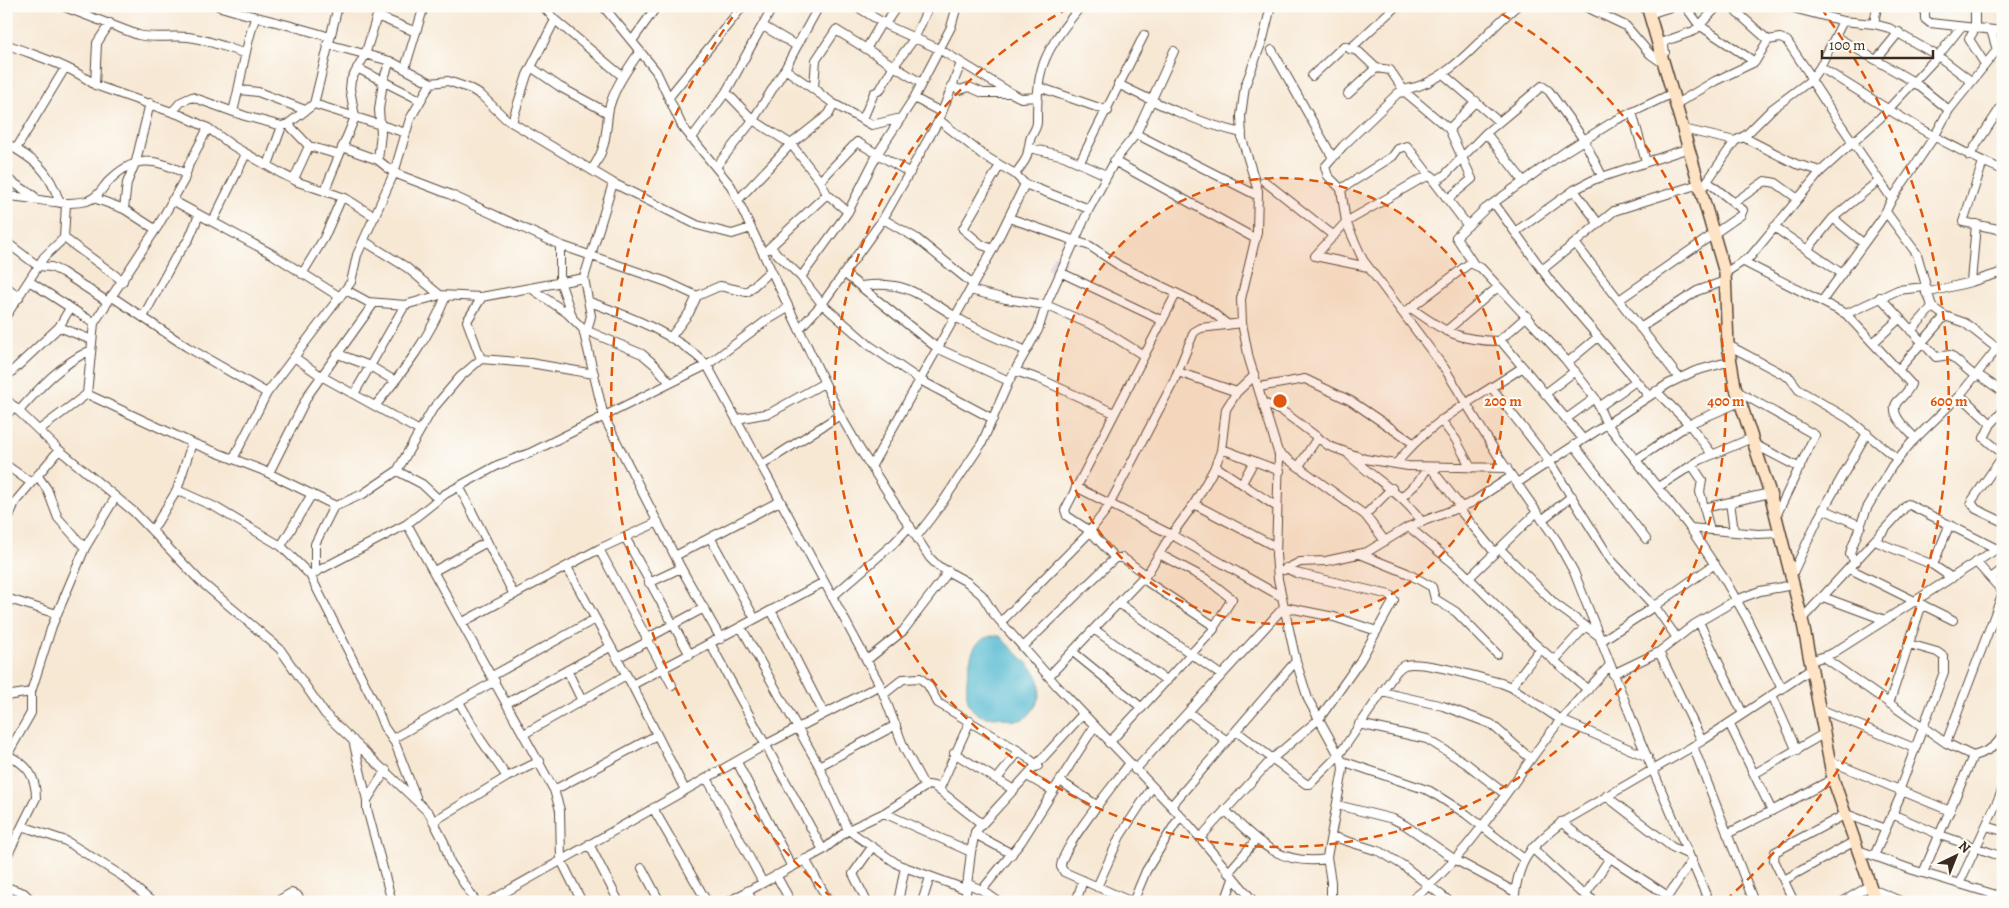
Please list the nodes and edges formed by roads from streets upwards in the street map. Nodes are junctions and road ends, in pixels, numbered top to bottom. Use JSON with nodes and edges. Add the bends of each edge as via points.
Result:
{"nodes":[{"id":1,"x":62,"y":6,"type":"edge"},
{"id":2,"x":218,"y":6,"type":"edge"},
{"id":3,"x":338,"y":6,"type":"edge"},
{"id":4,"x":379,"y":6,"type":"edge"},
{"id":5,"x":424,"y":6,"type":"edge"},
{"id":6,"x":543,"y":6,"type":"edge"},
{"id":7,"x":603,"y":6,"type":"edge"},
{"id":8,"x":658,"y":6,"type":"edge"},
{"id":9,"x":743,"y":6,"type":"edge"},
{"id":10,"x":773,"y":6,"type":"edge"},
{"id":11,"x":819,"y":6,"type":"edge"},
{"id":12,"x":856,"y":6,"type":"edge"},
{"id":13,"x":896,"y":6,"type":"edge"},
{"id":14,"x":929,"y":6,"type":"edge"},
{"id":15,"x":957,"y":6,"type":"edge"},
{"id":16,"x":1081,"y":6,"type":"edge"},
{"id":17,"x":1271,"y":6,"type":"edge"},
{"id":18,"x":1396,"y":6,"type":"edge"},
{"id":19,"x":1517,"y":6,"type":"edge"},
{"id":20,"x":1584,"y":6,"type":"edge"},
{"id":21,"x":1674,"y":6,"type":"edge"},
{"id":22,"x":1684,"y":6,"type":"edge"},
{"id":23,"x":1718,"y":6,"type":"edge"},
{"id":24,"x":1730,"y":6,"type":"edge"},
{"id":25,"x":1745,"y":6,"type":"edge"},
{"id":26,"x":1785,"y":6,"type":"edge"},
{"id":27,"x":1877,"y":6,"type":"edge"},
{"id":28,"x":1925,"y":6,"type":"edge"},
{"id":29,"x":1974,"y":6,"type":"edge"},
{"id":30,"x":1802,"y":9,"type":"edge"},
{"id":31,"x":1648,"y":10,"type":"edge"},
{"id":32,"x":1738,"y":14,"type":"junction"},
{"id":33,"x":377,"y":16,"type":"junction"},
{"id":34,"x":256,"y":19,"type":"junction"},
{"id":35,"x":555,"y":20,"type":"junction"},
{"id":36,"x":1843,"y":22,"type":"junction"},
{"id":37,"x":110,"y":23,"type":"junction"},
{"id":38,"x":883,"y":23,"type":"junction"},
{"id":39,"x":1874,"y":24,"type":"junction"},
{"id":40,"x":1700,"y":25,"type":"junction"},
{"id":41,"x":763,"y":26,"type":"junction"},
{"id":42,"x":1961,"y":27,"type":"junction"},
{"id":43,"x":1975,"y":29,"type":"junction"},
{"id":44,"x":1991,"y":30,"type":"junction"},
{"id":45,"x":2003,"y":31,"type":"edge"},
{"id":46,"x":416,"y":32,"type":"junction"},
{"id":47,"x":1899,"y":32,"type":"junction"},
{"id":48,"x":1144,"y":35,"type":"dead end"},
{"id":49,"x":1836,"y":37,"type":"junction"},
{"id":50,"x":914,"y":39,"type":"junction"},
{"id":51,"x":328,"y":40,"type":"junction"},
{"id":52,"x":1768,"y":40,"type":"junction"},
{"id":53,"x":632,"y":41,"type":"junction"},
{"id":54,"x":6,"y":44,"type":"edge"},
{"id":55,"x":797,"y":46,"type":"junction"},
{"id":56,"x":1350,"y":48,"type":"junction"},
{"id":57,"x":866,"y":49,"type":"junction"},
{"id":58,"x":939,"y":49,"type":"junction"},
{"id":59,"x":1272,"y":50,"type":"dead end"},
{"id":60,"x":1996,"y":50,"type":"junction"},
{"id":61,"x":1174,"y":51,"type":"dead end"},
{"id":62,"x":640,"y":52,"type":"junction"},
{"id":63,"x":244,"y":53,"type":"junction"},
{"id":64,"x":365,"y":55,"type":"junction"},
{"id":65,"x":1938,"y":56,"type":"junction"},
{"id":66,"x":2003,"y":56,"type":"edge"},
{"id":67,"x":1877,"y":59,"type":"junction"},
{"id":68,"x":390,"y":61,"type":"junction"},
{"id":69,"x":1755,"y":62,"type":"junction"},
{"id":70,"x":961,"y":63,"type":"junction"},
{"id":71,"x":1985,"y":64,"type":"junction"},
{"id":72,"x":1665,"y":65,"type":"junction"},
{"id":73,"x":893,"y":66,"type":"junction"},
{"id":74,"x":531,"y":67,"type":"junction"},
{"id":75,"x":1820,"y":67,"type":"junction"},
{"id":76,"x":65,"y":68,"type":"junction"},
{"id":77,"x":357,"y":68,"type":"junction"},
{"id":78,"x":405,"y":68,"type":"junction"},
{"id":79,"x":1376,"y":68,"type":"junction"},
{"id":80,"x":785,"y":69,"type":"junction"},
{"id":81,"x":1443,"y":74,"type":"junction"},
{"id":82,"x":622,"y":76,"type":"junction"},
{"id":83,"x":1312,"y":76,"type":"dead end"},
{"id":84,"x":1669,"y":79,"type":"junction"},
{"id":85,"x":1810,"y":80,"type":"junction"},
{"id":86,"x":383,"y":81,"type":"junction"},
{"id":87,"x":1971,"y":81,"type":"junction"},
{"id":88,"x":1914,"y":82,"type":"junction"},
{"id":89,"x":431,"y":83,"type":"junction"},
{"id":90,"x":921,"y":83,"type":"junction"},
{"id":91,"x":1118,"y":84,"type":"junction"},
{"id":92,"x":95,"y":85,"type":"junction"},
{"id":93,"x":951,"y":86,"type":"junction"},
{"id":94,"x":1039,"y":86,"type":"junction"},
{"id":95,"x":240,"y":90,"type":"junction"},
{"id":96,"x":726,"y":92,"type":"junction"},
{"id":97,"x":1405,"y":92,"type":"junction"},
{"id":98,"x":1010,"y":93,"type":"junction"},
{"id":99,"x":1348,"y":94,"type":"dead end"},
{"id":100,"x":669,"y":97,"type":"junction"},
{"id":101,"x":1038,"y":97,"type":"junction"},
{"id":102,"x":914,"y":98,"type":"junction"},
{"id":103,"x":1674,"y":99,"type":"junction"},
{"id":104,"x":420,"y":100,"type":"junction"},
{"id":105,"x":1152,"y":101,"type":"junction"},
{"id":106,"x":1476,"y":101,"type":"junction"},
{"id":107,"x":150,"y":103,"type":"junction"},
{"id":108,"x":314,"y":104,"type":"junction"},
{"id":109,"x":834,"y":104,"type":"junction"},
{"id":110,"x":2003,"y":104,"type":"edge"},
{"id":111,"x":1887,"y":109,"type":"junction"},
{"id":112,"x":305,"y":110,"type":"junction"},
{"id":113,"x":1949,"y":110,"type":"junction"},
{"id":114,"x":233,"y":111,"type":"junction"},
{"id":115,"x":1108,"y":111,"type":"junction"},
{"id":116,"x":173,"y":112,"type":"junction"},
{"id":117,"x":941,"y":112,"type":"junction"},
{"id":118,"x":1632,"y":112,"type":"junction"},
{"id":119,"x":608,"y":114,"type":"junction"},
{"id":120,"x":355,"y":117,"type":"junction"},
{"id":121,"x":901,"y":118,"type":"junction"},
{"id":122,"x":752,"y":120,"type":"junction"},
{"id":123,"x":862,"y":120,"type":"junction"},
{"id":124,"x":939,"y":120,"type":"junction"},
{"id":125,"x":512,"y":122,"type":"junction"},
{"id":126,"x":1499,"y":122,"type":"junction"},
{"id":127,"x":380,"y":124,"type":"junction"},
{"id":128,"x":285,"y":125,"type":"junction"},
{"id":129,"x":208,"y":128,"type":"junction"},
{"id":130,"x":1449,"y":129,"type":"junction"},
{"id":131,"x":1683,"y":129,"type":"junction"},
{"id":132,"x":406,"y":133,"type":"junction"},
{"id":133,"x":1242,"y":133,"type":"junction"},
{"id":134,"x":1486,"y":133,"type":"junction"},
{"id":135,"x":1136,"y":134,"type":"junction"},
{"id":136,"x":1934,"y":137,"type":"junction"},
{"id":137,"x":691,"y":139,"type":"junction"},
{"id":138,"x":1739,"y":139,"type":"junction"},
{"id":139,"x":1584,"y":140,"type":"junction"},
{"id":140,"x":6,"y":143,"type":"edge"},
{"id":141,"x":1854,"y":143,"type":"junction"},
{"id":142,"x":791,"y":144,"type":"junction"},
{"id":143,"x":309,"y":146,"type":"junction"},
{"id":144,"x":342,"y":146,"type":"junction"},
{"id":145,"x":1030,"y":148,"type":"junction"},
{"id":146,"x":1689,"y":148,"type":"junction"},
{"id":147,"x":16,"y":149,"type":"junction"},
{"id":148,"x":878,"y":153,"type":"junction"},
{"id":149,"x":246,"y":154,"type":"junction"},
{"id":150,"x":339,"y":155,"type":"junction"},
{"id":151,"x":1969,"y":156,"type":"junction"},
{"id":152,"x":1332,"y":158,"type":"junction"},
{"id":153,"x":1464,"y":158,"type":"junction"},
{"id":154,"x":378,"y":160,"type":"junction"},
{"id":155,"x":136,"y":161,"type":"junction"},
{"id":156,"x":1114,"y":161,"type":"junction"},
{"id":157,"x":1080,"y":162,"type":"junction"},
{"id":158,"x":1646,"y":162,"type":"junction"},
{"id":159,"x":1983,"y":162,"type":"junction"},
{"id":160,"x":268,"y":165,"type":"junction"},
{"id":161,"x":1000,"y":165,"type":"junction"},
{"id":162,"x":716,"y":168,"type":"junction"},
{"id":163,"x":2002,"y":168,"type":"edge"},
{"id":164,"x":591,"y":170,"type":"junction"},
{"id":165,"x":1821,"y":171,"type":"junction"},
{"id":166,"x":394,"y":173,"type":"junction"},
{"id":167,"x":910,"y":173,"type":"junction"},
{"id":168,"x":186,"y":174,"type":"junction"},
{"id":169,"x":1015,"y":174,"type":"junction"},
{"id":170,"x":1106,"y":175,"type":"junction"},
{"id":171,"x":1431,"y":175,"type":"junction"},
{"id":172,"x":1602,"y":176,"type":"junction"},
{"id":173,"x":6,"y":178,"type":"edge"},
{"id":174,"x":294,"y":180,"type":"junction"},
{"id":175,"x":1878,"y":180,"type":"junction"},
{"id":176,"x":820,"y":181,"type":"junction"},
{"id":177,"x":1264,"y":182,"type":"dead end"},
{"id":178,"x":1524,"y":182,"type":"junction"},
{"id":179,"x":613,"y":183,"type":"junction"},
{"id":180,"x":1025,"y":184,"type":"junction"},
{"id":181,"x":1703,"y":186,"type":"junction"},
{"id":182,"x":1341,"y":189,"type":"junction"},
{"id":183,"x":325,"y":190,"type":"junction"},
{"id":184,"x":1574,"y":190,"type":"junction"},
{"id":185,"x":827,"y":194,"type":"junction"},
{"id":186,"x":6,"y":196,"type":"edge"},
{"id":187,"x":1258,"y":196,"type":"junction"},
{"id":188,"x":342,"y":197,"type":"junction"},
{"id":189,"x":36,"y":198,"type":"junction"},
{"id":190,"x":94,"y":198,"type":"junction"},
{"id":191,"x":1892,"y":198,"type":"junction"},
{"id":192,"x":1448,"y":199,"type":"junction"},
{"id":193,"x":1798,"y":199,"type":"junction"},
{"id":194,"x":172,"y":200,"type":"junction"},
{"id":195,"x":738,"y":200,"type":"junction"},
{"id":196,"x":1735,"y":202,"type":"junction"},
{"id":197,"x":63,"y":203,"type":"junction"},
{"id":198,"x":1494,"y":203,"type":"junction"},
{"id":199,"x":124,"y":209,"type":"junction"},
{"id":200,"x":1089,"y":209,"type":"junction"},
{"id":201,"x":848,"y":212,"type":"junction"},
{"id":202,"x":1886,"y":212,"type":"junction"},
{"id":203,"x":198,"y":214,"type":"junction"},
{"id":204,"x":375,"y":217,"type":"junction"},
{"id":205,"x":883,"y":218,"type":"junction"},
{"id":206,"x":1009,"y":218,"type":"junction"},
{"id":207,"x":1833,"y":218,"type":"junction"},
{"id":208,"x":213,"y":221,"type":"junction"},
{"id":209,"x":1346,"y":222,"type":"junction"},
{"id":210,"x":1598,"y":223,"type":"junction"},
{"id":211,"x":1976,"y":224,"type":"junction"},
{"id":212,"x":1468,"y":226,"type":"junction"},
{"id":213,"x":1774,"y":227,"type":"junction"},
{"id":214,"x":751,"y":228,"type":"junction"},
{"id":215,"x":155,"y":229,"type":"junction"},
{"id":216,"x":2003,"y":230,"type":"edge"},
{"id":217,"x":1515,"y":232,"type":"junction"},
{"id":218,"x":1334,"y":236,"type":"junction"},
{"id":219,"x":1714,"y":236,"type":"junction"},
{"id":220,"x":64,"y":238,"type":"junction"},
{"id":221,"x":1256,"y":239,"type":"junction"},
{"id":222,"x":364,"y":241,"type":"junction"},
{"id":223,"x":6,"y":242,"type":"edge"},
{"id":224,"x":1075,"y":242,"type":"junction"},
{"id":225,"x":1575,"y":243,"type":"junction"},
{"id":226,"x":1863,"y":243,"type":"junction"},
{"id":227,"x":560,"y":245,"type":"junction"},
{"id":228,"x":993,"y":249,"type":"junction"},
{"id":229,"x":767,"y":250,"type":"junction"},
{"id":230,"x":1807,"y":250,"type":"junction"},
{"id":231,"x":590,"y":256,"type":"junction"},
{"id":232,"x":1744,"y":262,"type":"junction"},
{"id":233,"x":1473,"y":263,"type":"junction"},
{"id":234,"x":38,"y":266,"type":"junction"},
{"id":235,"x":1368,"y":267,"type":"junction"},
{"id":236,"x":771,"y":270,"type":"junction"},
{"id":237,"x":1542,"y":270,"type":"junction"},
{"id":238,"x":1842,"y":272,"type":"junction"},
{"id":239,"x":2003,"y":272,"type":"edge"},
{"id":240,"x":1062,"y":273,"type":"junction"},
{"id":241,"x":302,"y":274,"type":"junction"},
{"id":242,"x":845,"y":274,"type":"junction"},
{"id":243,"x":801,"y":276,"type":"junction"},
{"id":244,"x":1725,"y":277,"type":"junction"},
{"id":245,"x":584,"y":278,"type":"junction"},
{"id":246,"x":30,"y":281,"type":"junction"},
{"id":247,"x":123,"y":281,"type":"junction"},
{"id":248,"x":560,"y":281,"type":"junction"},
{"id":249,"x":1971,"y":282,"type":"junction"},
{"id":250,"x":6,"y":286,"type":"edge"},
{"id":251,"x":861,"y":286,"type":"junction"},
{"id":252,"x":1498,"y":286,"type":"junction"},
{"id":253,"x":972,"y":287,"type":"junction"},
{"id":254,"x":532,"y":289,"type":"junction"},
{"id":255,"x":346,"y":290,"type":"junction"},
{"id":256,"x":1926,"y":290,"type":"junction"},
{"id":257,"x":1176,"y":294,"type":"junction"},
{"id":258,"x":443,"y":295,"type":"junction"},
{"id":259,"x":697,"y":296,"type":"junction"},
{"id":260,"x":482,"y":297,"type":"junction"},
{"id":261,"x":1880,"y":297,"type":"junction"},
{"id":262,"x":19,"y":298,"type":"junction"},
{"id":263,"x":340,"y":298,"type":"junction"},
{"id":264,"x":110,"y":299,"type":"junction"},
{"id":265,"x":1619,"y":300,"type":"junction"},
{"id":266,"x":1822,"y":301,"type":"junction"},
{"id":267,"x":590,"y":302,"type":"junction"},
{"id":268,"x":374,"y":303,"type":"junction"},
{"id":269,"x":822,"y":304,"type":"junction"},
{"id":270,"x":405,"y":305,"type":"junction"},
{"id":271,"x":1046,"y":305,"type":"junction"},
{"id":272,"x":1932,"y":307,"type":"junction"},
{"id":273,"x":70,"y":308,"type":"junction"},
{"id":274,"x":788,"y":308,"type":"junction"},
{"id":275,"x":1408,"y":311,"type":"junction"},
{"id":276,"x":1846,"y":314,"type":"junction"},
{"id":277,"x":6,"y":316,"type":"edge"},
{"id":278,"x":1527,"y":316,"type":"junction"},
{"id":279,"x":1945,"y":316,"type":"junction"},
{"id":280,"x":143,"y":317,"type":"junction"},
{"id":281,"x":956,"y":317,"type":"junction"},
{"id":282,"x":573,"y":318,"type":"junction"},
{"id":283,"x":1899,"y":319,"type":"junction"},
{"id":284,"x":1161,"y":320,"type":"junction"},
{"id":285,"x":94,"y":323,"type":"junction"},
{"id":286,"x":1242,"y":323,"type":"junction"},
{"id":287,"x":1228,"y":325,"type":"junction"},
{"id":288,"x":59,"y":327,"type":"junction"},
{"id":289,"x":1640,"y":328,"type":"junction"},
{"id":290,"x":585,"y":330,"type":"junction"},
{"id":291,"x":798,"y":330,"type":"junction"},
{"id":292,"x":1911,"y":331,"type":"junction"},
{"id":293,"x":1446,"y":332,"type":"junction"},
{"id":294,"x":1598,"y":337,"type":"junction"},
{"id":295,"x":670,"y":338,"type":"junction"},
{"id":296,"x":92,"y":340,"type":"junction"},
{"id":297,"x":1501,"y":341,"type":"junction"},
{"id":298,"x":2003,"y":341,"type":"edge"},
{"id":299,"x":1874,"y":342,"type":"junction"},
{"id":300,"x":1922,"y":343,"type":"junction"},
{"id":301,"x":1728,"y":345,"type":"junction"},
{"id":302,"x":937,"y":348,"type":"junction"},
{"id":303,"x":91,"y":350,"type":"junction"},
{"id":304,"x":1026,"y":351,"type":"junction"},
{"id":305,"x":2000,"y":351,"type":"edge"},
{"id":306,"x":338,"y":354,"type":"junction"},
{"id":307,"x":1143,"y":355,"type":"junction"},
{"id":308,"x":294,"y":357,"type":"junction"},
{"id":309,"x":481,"y":359,"type":"junction"},
{"id":310,"x":1731,"y":361,"type":"junction"},
{"id":311,"x":1568,"y":362,"type":"junction"},
{"id":312,"x":707,"y":365,"type":"junction"},
{"id":313,"x":370,"y":366,"type":"junction"},
{"id":314,"x":1523,"y":367,"type":"junction"},
{"id":315,"x":327,"y":368,"type":"junction"},
{"id":316,"x":1899,"y":369,"type":"junction"},
{"id":317,"x":313,"y":370,"type":"junction"},
{"id":318,"x":1015,"y":372,"type":"junction"},
{"id":319,"x":1178,"y":372,"type":"junction"},
{"id":320,"x":1575,"y":372,"type":"junction"},
{"id":321,"x":594,"y":374,"type":"junction"},
{"id":322,"x":1255,"y":375,"type":"junction"},
{"id":323,"x":321,"y":376,"type":"junction"},
{"id":324,"x":1976,"y":376,"type":"junction"},
{"id":325,"x":6,"y":377,"type":"edge"},
{"id":326,"x":1679,"y":378,"type":"junction"},
{"id":327,"x":920,"y":380,"type":"junction"},
{"id":328,"x":395,"y":381,"type":"junction"},
{"id":329,"x":1009,"y":381,"type":"junction"},
{"id":330,"x":1636,"y":381,"type":"junction"},
{"id":331,"x":670,"y":383,"type":"junction"},
{"id":332,"x":824,"y":383,"type":"junction"},
{"id":333,"x":1259,"y":387,"type":"junction"},
{"id":334,"x":1492,"y":388,"type":"junction"},
{"id":335,"x":1656,"y":391,"type":"junction"},
{"id":336,"x":1237,"y":392,"type":"junction"},
{"id":337,"x":2003,"y":392,"type":"edge"},
{"id":338,"x":267,"y":393,"type":"junction"},
{"id":339,"x":87,"y":394,"type":"junction"},
{"id":340,"x":354,"y":394,"type":"junction"},
{"id":341,"x":1545,"y":394,"type":"junction"},
{"id":342,"x":1960,"y":395,"type":"junction"},
{"id":343,"x":1649,"y":396,"type":"junction"},
{"id":344,"x":1739,"y":397,"type":"junction"},
{"id":345,"x":1594,"y":398,"type":"junction"},
{"id":346,"x":6,"y":399,"type":"edge"},
{"id":347,"x":1264,"y":403,"type":"junction"},
{"id":348,"x":1466,"y":405,"type":"junction"},
{"id":349,"x":375,"y":406,"type":"junction"},
{"id":350,"x":1599,"y":407,"type":"junction"},
{"id":351,"x":17,"y":409,"type":"junction"},
{"id":352,"x":2003,"y":411,"type":"edge"},
{"id":353,"x":1114,"y":413,"type":"junction"},
{"id":354,"x":840,"y":415,"type":"junction"},
{"id":355,"x":6,"y":416,"type":"edge"},
{"id":356,"x":604,"y":417,"type":"junction"},
{"id":357,"x":737,"y":419,"type":"junction"},
{"id":358,"x":993,"y":419,"type":"junction"},
{"id":359,"x":1566,"y":419,"type":"junction"},
{"id":360,"x":1441,"y":420,"type":"junction"},
{"id":361,"x":1606,"y":423,"type":"junction"},
{"id":362,"x":1689,"y":424,"type":"junction"},
{"id":363,"x":1991,"y":424,"type":"junction"},
{"id":364,"x":39,"y":430,"type":"junction"},
{"id":365,"x":418,"y":430,"type":"junction"},
{"id":366,"x":1867,"y":433,"type":"junction"},
{"id":367,"x":1318,"y":437,"type":"junction"},
{"id":368,"x":1916,"y":438,"type":"junction"},
{"id":369,"x":1583,"y":439,"type":"junction"},
{"id":370,"x":1753,"y":441,"type":"junction"},
{"id":371,"x":192,"y":443,"type":"junction"},
{"id":372,"x":1413,"y":443,"type":"junction"},
{"id":373,"x":1574,"y":445,"type":"junction"},
{"id":374,"x":1222,"y":449,"type":"junction"},
{"id":375,"x":59,"y":450,"type":"junction"},
{"id":376,"x":1278,"y":452,"type":"junction"},
{"id":377,"x":1348,"y":454,"type":"junction"},
{"id":378,"x":1712,"y":454,"type":"junction"},
{"id":379,"x":2003,"y":455,"type":"edge"},
{"id":380,"x":233,"y":459,"type":"junction"},
{"id":381,"x":1897,"y":459,"type":"junction"},
{"id":382,"x":1636,"y":460,"type":"junction"},
{"id":383,"x":1254,"y":461,"type":"junction"},
{"id":384,"x":1549,"y":462,"type":"junction"},
{"id":385,"x":1396,"y":464,"type":"junction"},
{"id":386,"x":762,"y":465,"type":"junction"},
{"id":387,"x":1692,"y":465,"type":"junction"},
{"id":388,"x":6,"y":466,"type":"edge"},
{"id":389,"x":1216,"y":466,"type":"junction"},
{"id":390,"x":1299,"y":466,"type":"junction"},
{"id":391,"x":871,"y":467,"type":"junction"},
{"id":392,"x":1429,"y":467,"type":"junction"},
{"id":393,"x":1471,"y":468,"type":"junction"},
{"id":394,"x":1506,"y":468,"type":"junction"},
{"id":395,"x":1800,"y":468,"type":"junction"},
{"id":396,"x":397,"y":471,"type":"junction"},
{"id":397,"x":1280,"y":471,"type":"junction"},
{"id":398,"x":269,"y":473,"type":"junction"},
{"id":399,"x":36,"y":475,"type":"junction"},
{"id":400,"x":1515,"y":480,"type":"junction"},
{"id":401,"x":30,"y":482,"type":"junction"},
{"id":402,"x":1242,"y":483,"type":"junction"},
{"id":403,"x":459,"y":486,"type":"junction"},
{"id":404,"x":1658,"y":487,"type":"junction"},
{"id":405,"x":1076,"y":488,"type":"junction"},
{"id":406,"x":1392,"y":488,"type":"junction"},
{"id":407,"x":177,"y":490,"type":"junction"},
{"id":408,"x":1770,"y":493,"type":"junction"},
{"id":409,"x":312,"y":494,"type":"junction"},
{"id":410,"x":1572,"y":496,"type":"junction"},
{"id":411,"x":1402,"y":497,"type":"junction"},
{"id":412,"x":115,"y":498,"type":"junction"},
{"id":413,"x":438,"y":499,"type":"junction"},
{"id":414,"x":780,"y":502,"type":"junction"},
{"id":415,"x":1730,"y":502,"type":"junction"},
{"id":416,"x":1194,"y":504,"type":"junction"},
{"id":417,"x":1109,"y":505,"type":"junction"},
{"id":418,"x":334,"y":506,"type":"junction"},
{"id":419,"x":1277,"y":507,"type":"junction"},
{"id":420,"x":1460,"y":508,"type":"junction"},
{"id":421,"x":1704,"y":508,"type":"junction"},
{"id":422,"x":1823,"y":509,"type":"junction"},
{"id":423,"x":1537,"y":512,"type":"junction"},
{"id":424,"x":1365,"y":515,"type":"junction"},
{"id":425,"x":1776,"y":516,"type":"junction"},
{"id":426,"x":1542,"y":520,"type":"junction"},
{"id":427,"x":658,"y":522,"type":"junction"},
{"id":428,"x":1422,"y":522,"type":"junction"},
{"id":429,"x":2003,"y":522,"type":"edge"},
{"id":430,"x":6,"y":524,"type":"edge"},
{"id":431,"x":407,"y":524,"type":"junction"},
{"id":432,"x":910,"y":526,"type":"junction"},
{"id":433,"x":1861,"y":526,"type":"junction"},
{"id":434,"x":1949,"y":526,"type":"junction"},
{"id":435,"x":1410,"y":527,"type":"junction"},
{"id":436,"x":1690,"y":528,"type":"junction"},
{"id":437,"x":152,"y":530,"type":"junction"},
{"id":438,"x":1710,"y":530,"type":"junction"},
{"id":439,"x":1090,"y":531,"type":"junction"},
{"id":440,"x":1734,"y":532,"type":"junction"},
{"id":441,"x":1780,"y":533,"type":"junction"},
{"id":442,"x":1172,"y":535,"type":"junction"},
{"id":443,"x":625,"y":536,"type":"junction"},
{"id":444,"x":916,"y":536,"type":"junction"},
{"id":445,"x":711,"y":539,"type":"junction"},
{"id":446,"x":1646,"y":539,"type":"dead end"},
{"id":447,"x":1385,"y":541,"type":"junction"},
{"id":448,"x":1875,"y":541,"type":"junction"},
{"id":449,"x":487,"y":542,"type":"junction"},
{"id":450,"x":281,"y":546,"type":"junction"},
{"id":451,"x":1276,"y":547,"type":"junction"},
{"id":452,"x":2000,"y":547,"type":"edge"},
{"id":453,"x":84,"y":548,"type":"junction"},
{"id":454,"x":599,"y":550,"type":"junction"},
{"id":455,"x":1497,"y":551,"type":"junction"},
{"id":456,"x":1159,"y":554,"type":"junction"},
{"id":457,"x":1360,"y":554,"type":"junction"},
{"id":458,"x":675,"y":556,"type":"junction"},
{"id":459,"x":1115,"y":558,"type":"junction"},
{"id":460,"x":1856,"y":562,"type":"junction"},
{"id":461,"x":1976,"y":562,"type":"junction"},
{"id":462,"x":1715,"y":564,"type":"junction"},
{"id":463,"x":1933,"y":565,"type":"junction"},
{"id":464,"x":567,"y":567,"type":"junction"},
{"id":465,"x":681,"y":568,"type":"junction"},
{"id":466,"x":1286,"y":568,"type":"junction"},
{"id":467,"x":1850,"y":569,"type":"junction"},
{"id":468,"x":2003,"y":569,"type":"edge"},
{"id":469,"x":434,"y":571,"type":"junction"},
{"id":470,"x":949,"y":571,"type":"junction"},
{"id":471,"x":1278,"y":572,"type":"junction"},
{"id":472,"x":313,"y":574,"type":"junction"},
{"id":473,"x":1144,"y":577,"type":"junction"},
{"id":474,"x":1469,"y":578,"type":"junction"},
{"id":475,"x":1952,"y":578,"type":"junction"},
{"id":476,"x":1991,"y":578,"type":"junction"},
{"id":477,"x":1792,"y":581,"type":"junction"},
{"id":478,"x":824,"y":582,"type":"junction"},
{"id":479,"x":650,"y":583,"type":"junction"},
{"id":480,"x":2003,"y":592,"type":"edge"},
{"id":481,"x":514,"y":595,"type":"junction"},
{"id":482,"x":832,"y":597,"type":"junction"},
{"id":483,"x":1282,"y":597,"type":"junction"},
{"id":484,"x":1823,"y":597,"type":"junction"},
{"id":485,"x":6,"y":598,"type":"edge"},
{"id":486,"x":1736,"y":600,"type":"junction"},
{"id":487,"x":1919,"y":602,"type":"junction"},
{"id":488,"x":1120,"y":604,"type":"junction"},
{"id":489,"x":1655,"y":606,"type":"junction"},
{"id":490,"x":1284,"y":607,"type":"junction"},
{"id":491,"x":704,"y":608,"type":"junction"},
{"id":492,"x":770,"y":610,"type":"junction"},
{"id":493,"x":57,"y":614,"type":"junction"},
{"id":494,"x":595,"y":619,"type":"junction"},
{"id":495,"x":755,"y":619,"type":"junction"},
{"id":496,"x":1802,"y":619,"type":"junction"},
{"id":497,"x":1885,"y":620,"type":"junction"},
{"id":498,"x":1953,"y":620,"type":"dead end"},
{"id":499,"x":463,"y":622,"type":"junction"},
{"id":500,"x":1001,"y":622,"type":"junction"},
{"id":501,"x":1698,"y":622,"type":"junction"},
{"id":502,"x":672,"y":624,"type":"junction"},
{"id":503,"x":740,"y":627,"type":"junction"},
{"id":504,"x":1214,"y":627,"type":"junction"},
{"id":505,"x":1585,"y":627,"type":"junction"},
{"id":506,"x":1095,"y":630,"type":"junction"},
{"id":507,"x":1377,"y":630,"type":"junction"},
{"id":508,"x":1600,"y":638,"type":"junction"},
{"id":509,"x":1677,"y":638,"type":"junction"},
{"id":510,"x":721,"y":639,"type":"junction"},
{"id":511,"x":646,"y":640,"type":"junction"},
{"id":512,"x":1909,"y":644,"type":"junction"},
{"id":513,"x":711,"y":645,"type":"junction"},
{"id":514,"x":610,"y":647,"type":"junction"},
{"id":515,"x":1023,"y":647,"type":"junction"},
{"id":516,"x":1540,"y":649,"type":"junction"},
{"id":517,"x":1073,"y":652,"type":"junction"},
{"id":518,"x":1659,"y":652,"type":"junction"},
{"id":519,"x":1192,"y":654,"type":"junction"},
{"id":520,"x":1497,"y":654,"type":"dead end"},
{"id":521,"x":690,"y":655,"type":"junction"},
{"id":522,"x":1822,"y":657,"type":"junction"},
{"id":523,"x":617,"y":658,"type":"junction"},
{"id":524,"x":867,"y":660,"type":"junction"},
{"id":525,"x":1554,"y":660,"type":"junction"},
{"id":526,"x":1296,"y":661,"type":"junction"},
{"id":527,"x":1610,"y":665,"type":"junction"},
{"id":528,"x":1812,"y":665,"type":"junction"},
{"id":529,"x":663,"y":669,"type":"junction"},
{"id":530,"x":567,"y":670,"type":"junction"},
{"id":531,"x":1613,"y":674,"type":"junction"},
{"id":532,"x":626,"y":675,"type":"junction"},
{"id":533,"x":1221,"y":675,"type":"junction"},
{"id":534,"x":1049,"y":676,"type":"junction"},
{"id":535,"x":494,"y":678,"type":"junction"},
{"id":536,"x":1167,"y":681,"type":"junction"},
{"id":537,"x":632,"y":685,"type":"junction"},
{"id":538,"x":880,"y":685,"type":"junction"},
{"id":539,"x":672,"y":686,"type":"dead end"},
{"id":540,"x":1511,"y":687,"type":"junction"},
{"id":541,"x":1782,"y":688,"type":"junction"},
{"id":542,"x":1588,"y":690,"type":"junction"},
{"id":543,"x":31,"y":692,"type":"junction"},
{"id":544,"x":1382,"y":692,"type":"junction"},
{"id":545,"x":884,"y":694,"type":"junction"},
{"id":546,"x":1772,"y":695,"type":"junction"},
{"id":547,"x":6,"y":696,"type":"edge"},
{"id":548,"x":582,"y":701,"type":"junction"},
{"id":549,"x":459,"y":702,"type":"junction"},
{"id":550,"x":508,"y":703,"type":"junction"},
{"id":551,"x":1889,"y":704,"type":"junction"},
{"id":552,"x":1142,"y":708,"type":"junction"},
{"id":553,"x":1820,"y":709,"type":"junction"},
{"id":554,"x":1188,"y":712,"type":"junction"},
{"id":555,"x":824,"y":714,"type":"junction"},
{"id":556,"x":1083,"y":714,"type":"junction"},
{"id":557,"x":1743,"y":714,"type":"junction"},
{"id":558,"x":1319,"y":719,"type":"junction"},
{"id":559,"x":1561,"y":720,"type":"junction"},
{"id":560,"x":970,"y":721,"type":"junction"},
{"id":561,"x":1729,"y":723,"type":"junction"},
{"id":562,"x":1359,"y":724,"type":"junction"},
{"id":563,"x":896,"y":725,"type":"junction"},
{"id":564,"x":1922,"y":726,"type":"junction"},
{"id":565,"x":1094,"y":727,"type":"junction"},
{"id":566,"x":798,"y":728,"type":"junction"},
{"id":567,"x":1236,"y":731,"type":"junction"},
{"id":568,"x":1825,"y":733,"type":"junction"},
{"id":569,"x":2003,"y":733,"type":"edge"},
{"id":570,"x":524,"y":734,"type":"junction"},
{"id":571,"x":655,"y":736,"type":"junction"},
{"id":572,"x":352,"y":738,"type":"junction"},
{"id":573,"x":392,"y":739,"type":"junction"},
{"id":574,"x":1227,"y":741,"type":"junction"},
{"id":575,"x":1702,"y":741,"type":"junction"},
{"id":576,"x":1109,"y":743,"type":"junction"},
{"id":577,"x":1946,"y":743,"type":"junction"},
{"id":578,"x":767,"y":744,"type":"junction"},
{"id":579,"x":1693,"y":746,"type":"junction"},
{"id":580,"x":1914,"y":748,"type":"junction"},
{"id":581,"x":1797,"y":750,"type":"junction"},
{"id":582,"x":1019,"y":751,"type":"junction"},
{"id":583,"x":954,"y":753,"type":"junction"},
{"id":584,"x":7,"y":756,"type":"edge"},
{"id":585,"x":1972,"y":756,"type":"junction"},
{"id":586,"x":1648,"y":757,"type":"junction"},
{"id":587,"x":1341,"y":758,"type":"junction"},
{"id":588,"x":1272,"y":759,"type":"junction"},
{"id":589,"x":1532,"y":759,"type":"junction"},
{"id":590,"x":540,"y":761,"type":"junction"},
{"id":591,"x":1830,"y":761,"type":"junction"},
{"id":592,"x":737,"y":762,"type":"junction"},
{"id":593,"x":1129,"y":764,"type":"junction"},
{"id":594,"x":819,"y":766,"type":"junction"},
{"id":595,"x":1038,"y":766,"type":"junction"},
{"id":596,"x":1654,"y":768,"type":"junction"},
{"id":597,"x":386,"y":770,"type":"junction"},
{"id":598,"x":1136,"y":770,"type":"junction"},
{"id":599,"x":1754,"y":774,"type":"junction"},
{"id":600,"x":1028,"y":776,"type":"junction"},
{"id":601,"x":507,"y":777,"type":"junction"},
{"id":602,"x":707,"y":778,"type":"junction"},
{"id":603,"x":997,"y":779,"type":"junction"},
{"id":604,"x":1833,"y":779,"type":"junction"},
{"id":605,"x":1060,"y":781,"type":"junction"},
{"id":606,"x":925,"y":787,"type":"junction"},
{"id":607,"x":1152,"y":787,"type":"junction"},
{"id":608,"x":554,"y":790,"type":"junction"},
{"id":609,"x":685,"y":790,"type":"junction"},
{"id":610,"x":939,"y":790,"type":"junction"},
{"id":611,"x":1014,"y":790,"type":"junction"},
{"id":612,"x":1054,"y":791,"type":"junction"},
{"id":613,"x":1900,"y":791,"type":"junction"},
{"id":614,"x":1505,"y":794,"type":"junction"},
{"id":615,"x":2002,"y":794,"type":"edge"},
{"id":616,"x":1606,"y":796,"type":"junction"},
{"id":617,"x":417,"y":799,"type":"junction"},
{"id":618,"x":367,"y":800,"type":"junction"},
{"id":619,"x":1337,"y":805,"type":"junction"},
{"id":620,"x":1098,"y":806,"type":"junction"},
{"id":621,"x":1171,"y":806,"type":"junction"},
{"id":622,"x":653,"y":808,"type":"junction"},
{"id":623,"x":1225,"y":810,"type":"junction"},
{"id":624,"x":1772,"y":811,"type":"junction"},
{"id":625,"x":1950,"y":811,"type":"junction"},
{"id":626,"x":884,"y":813,"type":"junction"},
{"id":627,"x":1846,"y":814,"type":"junction"},
{"id":628,"x":1892,"y":814,"type":"junction"},
{"id":629,"x":1180,"y":816,"type":"junction"},
{"id":630,"x":434,"y":821,"type":"junction"},
{"id":631,"x":1562,"y":822,"type":"junction"},
{"id":632,"x":982,"y":824,"type":"junction"},
{"id":633,"x":22,"y":826,"type":"junction"},
{"id":634,"x":1986,"y":826,"type":"junction"},
{"id":635,"x":1481,"y":827,"type":"junction"},
{"id":636,"x":1886,"y":829,"type":"junction"},
{"id":637,"x":848,"y":830,"type":"junction"},
{"id":638,"x":2003,"y":831,"type":"edge"},
{"id":639,"x":975,"y":834,"type":"junction"},
{"id":640,"x":1727,"y":834,"type":"junction"},
{"id":641,"x":1940,"y":835,"type":"junction"},
{"id":642,"x":1331,"y":836,"type":"junction"},
{"id":643,"x":1200,"y":838,"type":"junction"},
{"id":644,"x":1256,"y":840,"type":"junction"},
{"id":645,"x":589,"y":844,"type":"junction"},
{"id":646,"x":1857,"y":845,"type":"junction"},
{"id":647,"x":872,"y":847,"type":"junction"},
{"id":648,"x":1532,"y":848,"type":"junction"},
{"id":649,"x":1976,"y":848,"type":"junction"},
{"id":650,"x":823,"y":850,"type":"junction"},
{"id":651,"x":970,"y":852,"type":"junction"},
{"id":652,"x":1012,"y":854,"type":"junction"},
{"id":653,"x":1874,"y":856,"type":"junction"},
{"id":654,"x":2003,"y":857,"type":"edge"},
{"id":655,"x":6,"y":858,"type":"edge"},
{"id":656,"x":1610,"y":858,"type":"junction"},
{"id":657,"x":1691,"y":858,"type":"junction"},
{"id":658,"x":805,"y":859,"type":"junction"},
{"id":659,"x":1327,"y":859,"type":"junction"},
{"id":660,"x":1454,"y":859,"type":"junction"},
{"id":661,"x":1524,"y":859,"type":"junction"},
{"id":662,"x":562,"y":860,"type":"junction"},
{"id":663,"x":792,"y":867,"type":"junction"},
{"id":664,"x":905,"y":867,"type":"junction"},
{"id":665,"x":642,"y":868,"type":"dead end"},
{"id":666,"x":1923,"y":873,"type":"junction"},
{"id":667,"x":776,"y":875,"type":"junction"},
{"id":668,"x":1231,"y":876,"type":"junction"},
{"id":669,"x":930,"y":877,"type":"junction"},
{"id":670,"x":1083,"y":880,"type":"junction"},
{"id":671,"x":1784,"y":880,"type":"junction"},
{"id":672,"x":763,"y":883,"type":"junction"},
{"id":673,"x":1959,"y":884,"type":"junction"},
{"id":674,"x":966,"y":886,"type":"junction"},
{"id":675,"x":1428,"y":886,"type":"junction"},
{"id":676,"x":6,"y":887,"type":"edge"},
{"id":677,"x":1097,"y":887,"type":"junction"},
{"id":678,"x":1871,"y":887,"type":"junction"},
{"id":679,"x":982,"y":890,"type":"junction"},
{"id":680,"x":747,"y":891,"type":"junction"},
{"id":681,"x":1585,"y":895,"type":"junction"},
{"id":682,"x":2003,"y":897,"type":"edge"},
{"id":683,"x":1114,"y":898,"type":"edge"},
{"id":684,"x":1515,"y":899,"type":"edge"},
{"id":685,"x":1666,"y":899,"type":"edge"},
{"id":686,"x":32,"y":902,"type":"edge"},
{"id":687,"x":151,"y":902,"type":"edge"},
{"id":688,"x":276,"y":902,"type":"edge"},
{"id":689,"x":302,"y":902,"type":"edge"},
{"id":690,"x":392,"y":902,"type":"edge"},
{"id":691,"x":476,"y":902,"type":"edge"},
{"id":692,"x":488,"y":902,"type":"edge"},
{"id":693,"x":582,"y":902,"type":"edge"},
{"id":694,"x":619,"y":902,"type":"edge"},
{"id":695,"x":660,"y":902,"type":"edge"},
{"id":696,"x":707,"y":902,"type":"edge"},
{"id":697,"x":728,"y":902,"type":"edge"},
{"id":698,"x":752,"y":902,"type":"edge"},
{"id":699,"x":790,"y":902,"type":"edge"},
{"id":700,"x":829,"y":902,"type":"edge"},
{"id":701,"x":867,"y":902,"type":"edge"},
{"id":702,"x":898,"y":902,"type":"edge"},
{"id":703,"x":922,"y":902,"type":"edge"},
{"id":704,"x":965,"y":902,"type":"edge"},
{"id":705,"x":999,"y":902,"type":"edge"},
{"id":706,"x":1076,"y":902,"type":"edge"},
{"id":707,"x":1132,"y":902,"type":"edge"},
{"id":708,"x":1225,"y":902,"type":"edge"},
{"id":709,"x":1254,"y":902,"type":"edge"},
{"id":710,"x":1331,"y":902,"type":"edge"},
{"id":711,"x":1409,"y":902,"type":"edge"},
{"id":712,"x":1450,"y":902,"type":"edge"},
{"id":713,"x":1596,"y":902,"type":"edge"},
{"id":714,"x":1709,"y":902,"type":"edge"},
{"id":715,"x":1754,"y":902,"type":"edge"},
{"id":716,"x":1794,"y":902,"type":"edge"},
{"id":717,"x":1842,"y":902,"type":"edge"},
{"id":718,"x":1876,"y":902,"type":"edge"},
{"id":719,"x":1903,"y":902,"type":"edge"}],
"edges":[{"from":1,"to":37,"type":"street"},
{"from":2,"to":34,"type":"street"},
{"from":3,"to":51,"type":"street"},
{"from":4,"to":33,"type":"street"},
{"from":5,"to":46,"type":"street"},
{"from":6,"to":35,"type":"street"},
{"from":7,"to":53,"type":"street"},
{"from":8,"to":53,"type":"street"},
{"from":9,"to":100,"type":"street"},
{"from":10,"to":41,"type":"street"},
{"from":11,"to":55,"type":"street"},
{"from":12,"to":38,"type":"street"},
{"from":13,"to":38,"type":"street"},
{"from":14,"to":50,"type":"street"},
{"from":15,"to":58,"type":"street","via":[[951,27]]},
{"from":16,"to":94,"type":"street","via":[[1049,52]]},
{"from":17,"to":133,"type":"street","via":[[1264,39],[1245,86],[1240,116]]},
{"from":18,"to":56,"type":"street"},
{"from":19,"to":81,"type":"street"},
{"from":20,"to":72,"type":"street","via":[[1626,26],[1650,54]]},
{"from":21,"to":31,"type":"street"},
{"from":22,"to":40,"type":"street"},
{"from":23,"to":40,"type":"street"},
{"from":24,"to":32,"type":"street"},
{"from":25,"to":32,"type":"street"},
{"from":26,"to":30,"type":"street"},
{"from":27,"to":39,"type":"street"},
{"from":28,"to":42,"type":"street","via":[[1926,21]]},
{"from":29,"to":43,"type":"street"},
{"from":30,"to":36,"type":"street"},
{"from":31,"to":72,"type":"street"},
{"from":32,"to":52,"type":"street"},
{"from":33,"to":46,"type":"street"},
{"from":33,"to":64,"type":"street"},
{"from":34,"to":51,"type":"street","via":[[298,27]]},
{"from":34,"to":63,"type":"street"},
{"from":35,"to":74,"type":"street"},
{"from":35,"to":82,"type":"street"},
{"from":36,"to":39,"type":"street"},
{"from":36,"to":49,"type":"street"},
{"from":37,"to":63,"type":"street","via":[[138,35],[191,37]]},
{"from":37,"to":92,"type":"street","via":[[97,43]]},
{"from":38,"to":50,"type":"street"},
{"from":38,"to":57,"type":"street"},
{"from":39,"to":47,"type":"street"},
{"from":40,"to":69,"type":"street"},
{"from":40,"to":84,"type":"street","via":[[1694,31],[1664,42]]},
{"from":41,"to":55,"type":"street"},
{"from":41,"to":96,"type":"street"},
{"from":42,"to":43,"type":"street"},
{"from":42,"to":65,"type":"street"},
{"from":43,"to":44,"type":"street"},
{"from":43,"to":71,"type":"street","via":[[1969,39]]},
{"from":44,"to":45,"type":"street"},
{"from":44,"to":60,"type":"street"},
{"from":46,"to":78,"type":"street"},
{"from":47,"to":65,"type":"street"},
{"from":47,"to":67,"type":"street"},
{"from":48,"to":91,"type":"street"},
{"from":49,"to":67,"type":"street"},
{"from":49,"to":75,"type":"street"},
{"from":50,"to":58,"type":"street"},
{"from":50,"to":73,"type":"street"},
{"from":51,"to":64,"type":"street"},
{"from":51,"to":108,"type":"street"},
{"from":52,"to":69,"type":"street"},
{"from":52,"to":85,"type":"street","via":[[1780,38],[1787,41]]},
{"from":53,"to":62,"type":"street"},
{"from":54,"to":76,"type":"street"},
{"from":55,"to":80,"type":"street"},
{"from":56,"to":79,"type":"street"},
{"from":56,"to":83,"type":"street","via":[[1344,46]]},
{"from":57,"to":73,"type":"street"},
{"from":57,"to":109,"type":"street","via":[[836,30],[816,60],[814,88]]},
{"from":58,"to":70,"type":"street"},
{"from":58,"to":90,"type":"street"},
{"from":59,"to":152,"type":"street"},
{"from":60,"to":66,"type":"street"},
{"from":60,"to":71,"type":"street"},
{"from":61,"to":105,"type":"street"},
{"from":62,"to":82,"type":"street"},
{"from":62,"to":100,"type":"street","via":[[656,71]]},
{"from":63,"to":95,"type":"street"},
{"from":64,"to":68,"type":"street"},
{"from":64,"to":77,"type":"street"},
{"from":65,"to":87,"type":"street"},
{"from":65,"to":88,"type":"street"},
{"from":67,"to":88,"type":"street"},
{"from":68,"to":78,"type":"street"},
{"from":68,"to":86,"type":"street"},
{"from":69,"to":103,"type":"street"},
{"from":70,"to":93,"type":"street"},
{"from":70,"to":98,"type":"street"},
{"from":71,"to":87,"type":"street"},
{"from":72,"to":84,"type":"street"},
{"from":73,"to":90,"type":"street"},
{"from":73,"to":123,"type":"street","via":[[886,82],[874,93]]},
{"from":74,"to":119,"type":"street"},
{"from":74,"to":125,"type":"street"},
{"from":75,"to":85,"type":"street"},
{"from":75,"to":111,"type":"street"},
{"from":76,"to":92,"type":"street"},
{"from":76,"to":147,"type":"street"},
{"from":77,"to":86,"type":"street"},
{"from":77,"to":120,"type":"street","via":[[350,89]]},
{"from":78,"to":89,"type":"street"},
{"from":79,"to":97,"type":"street","via":[[1390,70]]},
{"from":79,"to":99,"type":"street"},
{"from":80,"to":109,"type":"street"},
{"from":80,"to":122,"type":"street"},
{"from":81,"to":97,"type":"street"},
{"from":81,"to":106,"type":"street"},
{"from":82,"to":119,"type":"street"},
{"from":84,"to":103,"type":"street"},
{"from":85,"to":138,"type":"street"},
{"from":85,"to":141,"type":"street"},
{"from":86,"to":104,"type":"street"},
{"from":86,"to":127,"type":"street"},
{"from":87,"to":113,"type":"street"},
{"from":88,"to":111,"type":"street"},
{"from":88,"to":113,"type":"street"},
{"from":89,"to":104,"type":"street"},
{"from":89,"to":125,"type":"street","via":[[448,81],[471,89]]},
{"from":90,"to":102,"type":"street"},
{"from":91,"to":105,"type":"street"},
{"from":91,"to":115,"type":"street"},
{"from":92,"to":107,"type":"street"},
{"from":93,"to":98,"type":"street","via":[[960,90],[969,87],[983,93]]},
{"from":93,"to":117,"type":"street"},
{"from":94,"to":101,"type":"street"},
{"from":94,"to":115,"type":"street"},
{"from":95,"to":112,"type":"street","via":[[258,92]]},
{"from":95,"to":114,"type":"street"},
{"from":96,"to":122,"type":"street"},
{"from":96,"to":137,"type":"street"},
{"from":97,"to":130,"type":"street"},
{"from":97,"to":152,"type":"street","via":[[1398,93]]},
{"from":98,"to":101,"type":"street","via":[[1021,98]]},
{"from":100,"to":137,"type":"street"},
{"from":101,"to":145,"type":"street","via":[[1036,127]]},
{"from":102,"to":117,"type":"street"},
{"from":102,"to":121,"type":"street"},
{"from":103,"to":118,"type":"street"},
{"from":103,"to":131,"type":"street"},
{"from":104,"to":132,"type":"street"},
{"from":105,"to":133,"type":"street","via":[[1214,127]]},
{"from":105,"to":135,"type":"street"},
{"from":106,"to":126,"type":"street"},
{"from":106,"to":130,"type":"street"},
{"from":107,"to":116,"type":"street"},
{"from":107,"to":155,"type":"street"},
{"from":108,"to":112,"type":"street"},
{"from":108,"to":120,"type":"street"},
{"from":109,"to":123,"type":"street"},
{"from":109,"to":142,"type":"street","via":[[828,114]]},
{"from":110,"to":151,"type":"street"},
{"from":111,"to":136,"type":"street"},
{"from":111,"to":141,"type":"street"},
{"from":112,"to":128,"type":"street"},
{"from":113,"to":136,"type":"street"},
{"from":114,"to":116,"type":"street","via":[[192,97],[181,102]]},
{"from":114,"to":128,"type":"street"},
{"from":115,"to":157,"type":"street"},
{"from":116,"to":129,"type":"street"},
{"from":117,"to":124,"type":"street"},
{"from":118,"to":139,"type":"street"},
{"from":118,"to":158,"type":"street"},
{"from":119,"to":164,"type":"street","via":[[604,147]]},
{"from":120,"to":127,"type":"street"},
{"from":120,"to":144,"type":"street"},
{"from":121,"to":123,"type":"street","via":[[872,125]]},
{"from":121,"to":148,"type":"street"},
{"from":122,"to":142,"type":"street"},
{"from":122,"to":162,"type":"street"},
{"from":124,"to":161,"type":"street"},
{"from":124,"to":167,"type":"street"},
{"from":125,"to":164,"type":"street"},
{"from":126,"to":134,"type":"street"},
{"from":126,"to":139,"type":"street","via":[[1542,86]]},
{"from":127,"to":132,"type":"street"},
{"from":127,"to":154,"type":"street"},
{"from":128,"to":143,"type":"street"},
{"from":128,"to":160,"type":"street"},
{"from":129,"to":149,"type":"street"},
{"from":129,"to":168,"type":"street"},
{"from":130,"to":153,"type":"street"},
{"from":131,"to":138,"type":"street"},
{"from":131,"to":146,"type":"street"},
{"from":132,"to":166,"type":"street"},
{"from":133,"to":187,"type":"street"},
{"from":134,"to":153,"type":"street"},
{"from":134,"to":178,"type":"street"},
{"from":135,"to":156,"type":"street"},
{"from":135,"to":187,"type":"street"},
{"from":136,"to":151,"type":"street"},
{"from":136,"to":191,"type":"street"},
{"from":137,"to":162,"type":"street"},
{"from":138,"to":165,"type":"street","via":[[1796,164]]},
{"from":138,"to":181,"type":"street"},
{"from":139,"to":172,"type":"street"},
{"from":139,"to":178,"type":"street"},
{"from":140,"to":147,"type":"street"},
{"from":141,"to":165,"type":"street"},
{"from":141,"to":175,"type":"street"},
{"from":142,"to":176,"type":"street"},
{"from":142,"to":195,"type":"street"},
{"from":143,"to":150,"type":"street"},
{"from":143,"to":174,"type":"street"},
{"from":144,"to":150,"type":"street"},
{"from":144,"to":154,"type":"street"},
{"from":145,"to":157,"type":"street"},
{"from":145,"to":169,"type":"street","via":[[1024,164]]},
{"from":146,"to":158,"type":"street"},
{"from":146,"to":181,"type":"street"},
{"from":147,"to":197,"type":"street","via":[[44,168]]},
{"from":148,"to":167,"type":"street"},
{"from":148,"to":176,"type":"street","via":[[857,142]]},
{"from":148,"to":201,"type":"street"},
{"from":149,"to":160,"type":"street"},
{"from":149,"to":208,"type":"street"},
{"from":150,"to":183,"type":"street"},
{"from":151,"to":159,"type":"street"},
{"from":152,"to":182,"type":"street","via":[[1325,167],[1328,176]]},
{"from":153,"to":171,"type":"street","via":[[1437,180]]},
{"from":153,"to":192,"type":"street","via":[[1472,180]]},
{"from":154,"to":166,"type":"street"},
{"from":155,"to":168,"type":"street","via":[[161,163]]},
{"from":155,"to":190,"type":"street","via":[[110,180]]},
{"from":155,"to":199,"type":"street","via":[[127,183]]},
{"from":156,"to":170,"type":"street"},
{"from":156,"to":221,"type":"street"},
{"from":157,"to":170,"type":"street"},
{"from":158,"to":172,"type":"street"},
{"from":159,"to":163,"type":"street"},
{"from":159,"to":211,"type":"street","via":[[1964,222]]},
{"from":160,"to":174,"type":"street"},
{"from":161,"to":169,"type":"street"},
{"from":161,"to":228,"type":"street","via":[[963,229],[982,245]]},
{"from":162,"to":195,"type":"street"},
{"from":164,"to":179,"type":"street"},
{"from":165,"to":193,"type":"street"},
{"from":166,"to":204,"type":"street"},
{"from":166,"to":227,"type":"street","via":[[449,194]]},
{"from":167,"to":205,"type":"street"},
{"from":168,"to":194,"type":"street"},
{"from":169,"to":180,"type":"street"},
{"from":170,"to":200,"type":"street"},
{"from":171,"to":182,"type":"street","via":[[1407,146]]},
{"from":171,"to":192,"type":"street"},
{"from":171,"to":209,"type":"street"},
{"from":172,"to":184,"type":"street"},
{"from":173,"to":189,"type":"street"},
{"from":174,"to":183,"type":"street"},
{"from":175,"to":191,"type":"street"},
{"from":175,"to":207,"type":"street"},
{"from":176,"to":185,"type":"street"},
{"from":177,"to":218,"type":"street"},
{"from":178,"to":198,"type":"street"},
{"from":179,"to":214,"type":"street","via":[[697,225],[732,234]]},
{"from":179,"to":231,"type":"street"},
{"from":180,"to":200,"type":"street"},
{"from":180,"to":206,"type":"street"},
{"from":181,"to":196,"type":"street"},
{"from":181,"to":210,"type":"street","via":[[1630,205],[1607,214]]},
{"from":181,"to":219,"type":"street"},
{"from":182,"to":209,"type":"street"},
{"from":183,"to":188,"type":"street"},
{"from":184,"to":210,"type":"street"},
{"from":184,"to":217,"type":"street"},
{"from":185,"to":201,"type":"street"},
{"from":185,"to":229,"type":"street"},
{"from":186,"to":189,"type":"street"},
{"from":187,"to":221,"type":"street"},
{"from":188,"to":204,"type":"street"},
{"from":188,"to":241,"type":"street","via":[[324,238]]},
{"from":189,"to":197,"type":"street"},
{"from":190,"to":197,"type":"street"},
{"from":190,"to":199,"type":"street"},
{"from":191,"to":202,"type":"street"},
{"from":192,"to":212,"type":"street"},
{"from":193,"to":196,"type":"street","via":[[1776,183],[1765,181]]},
{"from":193,"to":213,"type":"street"},
{"from":194,"to":203,"type":"street"},
{"from":194,"to":215,"type":"street"},
{"from":195,"to":214,"type":"street"},
{"from":196,"to":219,"type":"street","via":[[1743,210],[1742,215]]},
{"from":197,"to":220,"type":"street"},
{"from":198,"to":212,"type":"street"},
{"from":198,"to":217,"type":"street"},
{"from":199,"to":215,"type":"street"},
{"from":200,"to":224,"type":"street"},
{"from":201,"to":243,"type":"street"},
{"from":202,"to":226,"type":"street"},
{"from":202,"to":256,"type":"street","via":[[1916,254]]},
{"from":203,"to":208,"type":"street"},
{"from":203,"to":280,"type":"street","via":[[189,239]]},
{"from":204,"to":222,"type":"street"},
{"from":205,"to":242,"type":"street"},
{"from":205,"to":253,"type":"street","via":[[916,238]]},
{"from":206,"to":224,"type":"street"},
{"from":206,"to":228,"type":"street"},
{"from":207,"to":226,"type":"street"},
{"from":207,"to":230,"type":"street"},
{"from":208,"to":241,"type":"street"},
{"from":209,"to":218,"type":"street"},
{"from":209,"to":235,"type":"street"},
{"from":210,"to":225,"type":"street"},
{"from":211,"to":216,"type":"street"},
{"from":211,"to":249,"type":"street"},
{"from":212,"to":233,"type":"street","via":[[1456,236],[1456,240]]},
{"from":213,"to":230,"type":"street"},
{"from":213,"to":232,"type":"street"},
{"from":214,"to":229,"type":"street"},
{"from":215,"to":247,"type":"street"},
{"from":217,"to":237,"type":"street"},
{"from":218,"to":235,"type":"street","via":[[1315,256]]},
{"from":219,"to":244,"type":"street"},
{"from":219,"to":265,"type":"street"},
{"from":220,"to":234,"type":"street"},
{"from":220,"to":247,"type":"street"},
{"from":221,"to":286,"type":"street","via":[[1241,299]]},
{"from":222,"to":255,"type":"street"},
{"from":222,"to":258,"type":"street"},
{"from":223,"to":234,"type":"street"},
{"from":224,"to":240,"type":"street"},
{"from":224,"to":257,"type":"street","via":[[1090,246],[1106,259]]},
{"from":225,"to":237,"type":"street"},
{"from":225,"to":265,"type":"street"},
{"from":226,"to":238,"type":"street"},
{"from":227,"to":231,"type":"street"},
{"from":227,"to":248,"type":"street"},
{"from":228,"to":253,"type":"street"},
{"from":229,"to":236,"type":"street"},
{"from":229,"to":243,"type":"street"},
{"from":230,"to":238,"type":"street"},
{"from":231,"to":245,"type":"street"},
{"from":231,"to":259,"type":"street"},
{"from":232,"to":244,"type":"street"},
{"from":232,"to":266,"type":"street"},
{"from":233,"to":252,"type":"street"},
{"from":233,"to":275,"type":"street"},
{"from":234,"to":246,"type":"street"},
{"from":234,"to":264,"type":"street","via":[[62,272]]},
{"from":235,"to":275,"type":"street"},
{"from":236,"to":259,"type":"street","via":[[747,292],[720,286]]},
{"from":236,"to":274,"type":"street"},
{"from":237,"to":294,"type":"street"},
{"from":238,"to":266,"type":"street"},
{"from":239,"to":249,"type":"street"},
{"from":240,"to":271,"type":"street"},
{"from":240,"to":284,"type":"street"},
{"from":241,"to":263,"type":"street"},
{"from":242,"to":251,"type":"street"},
{"from":242,"to":269,"type":"street"},
{"from":243,"to":269,"type":"street"},
{"from":244,"to":289,"type":"street"},
{"from":244,"to":301,"type":"street"},
{"from":245,"to":248,"type":"street"},
{"from":245,"to":267,"type":"street"},
{"from":246,"to":262,"type":"street"},
{"from":246,"to":273,"type":"street"},
{"from":247,"to":264,"type":"street"},
{"from":248,"to":254,"type":"street"},
{"from":248,"to":282,"type":"street"},
{"from":249,"to":256,"type":"street"},
{"from":250,"to":262,"type":"street"},
{"from":251,"to":281,"type":"street","via":[[883,283],[900,286]]},
{"from":251,"to":302,"type":"street"},
{"from":252,"to":278,"type":"street"},
{"from":252,"to":293,"type":"street"},
{"from":253,"to":271,"type":"street","via":[[1006,299]]},
{"from":253,"to":281,"type":"street"},
{"from":254,"to":260,"type":"street"},
{"from":254,"to":282,"type":"street"},
{"from":255,"to":263,"type":"street"},
{"from":255,"to":268,"type":"street"},
{"from":256,"to":261,"type":"street","via":[[1898,290]]},
{"from":256,"to":272,"type":"street"},
{"from":257,"to":284,"type":"street"},
{"from":257,"to":287,"type":"street","via":[[1207,308]]},
{"from":258,"to":260,"type":"street"},
{"from":258,"to":270,"type":"street"},
{"from":258,"to":328,"type":"street","via":[[431,327]]},
{"from":259,"to":295,"type":"street"},
{"from":260,"to":309,"type":"street","via":[[467,321]]},
{"from":261,"to":276,"type":"street"},
{"from":261,"to":283,"type":"street"},
{"from":262,"to":277,"type":"street"},
{"from":263,"to":308,"type":"street"},
{"from":264,"to":280,"type":"street"},
{"from":264,"to":285,"type":"street"},
{"from":265,"to":289,"type":"street"},
{"from":266,"to":276,"type":"street"},
{"from":267,"to":290,"type":"street","via":[[591,316]]},
{"from":267,"to":295,"type":"street"},
{"from":268,"to":270,"type":"street"},
{"from":268,"to":306,"type":"street"},
{"from":269,"to":291,"type":"street"},
{"from":269,"to":327,"type":"street","via":[[868,345]]},
{"from":270,"to":313,"type":"street"},
{"from":271,"to":304,"type":"street","via":[[1038,330]]},
{"from":271,"to":307,"type":"street","via":[[1103,330]]},
{"from":272,"to":279,"type":"street"},
{"from":272,"to":292,"type":"street"},
{"from":273,"to":285,"type":"street"},
{"from":273,"to":288,"type":"street"},
{"from":274,"to":291,"type":"street"},
{"from":274,"to":312,"type":"street"},
{"from":275,"to":293,"type":"street"},
{"from":275,"to":348,"type":"street"},
{"from":276,"to":299,"type":"street"},
{"from":278,"to":297,"type":"street"},
{"from":278,"to":311,"type":"street"},
{"from":279,"to":300,"type":"street"},
{"from":279,"to":305,"type":"street","via":[[1965,323]]},
{"from":280,"to":338,"type":"street","via":[[208,360]]},
{"from":281,"to":302,"type":"street"},
{"from":281,"to":304,"type":"street"},
{"from":282,"to":290,"type":"street"},
{"from":283,"to":292,"type":"street"},
{"from":283,"to":299,"type":"street"},
{"from":284,"to":307,"type":"street"},
{"from":285,"to":296,"type":"street"},
{"from":286,"to":287,"type":"street"},
{"from":286,"to":322,"type":"street"},
{"from":287,"to":319,"type":"street","via":[[1197,329]]},
{"from":288,"to":296,"type":"street"},
{"from":288,"to":325,"type":"street"},
{"from":289,"to":326,"type":"street"},
{"from":290,"to":321,"type":"street"},
{"from":290,"to":331,"type":"street","via":[[642,354]]},
{"from":291,"to":332,"type":"street"},
{"from":292,"to":300,"type":"street"},
{"from":293,"to":297,"type":"street","via":[[1459,338]]},
{"from":294,"to":311,"type":"street"},
{"from":294,"to":330,"type":"street"},
{"from":295,"to":312,"type":"street"},
{"from":296,"to":303,"type":"street"},
{"from":297,"to":314,"type":"street"},
{"from":298,"to":305,"type":"street"},
{"from":299,"to":316,"type":"street"},
{"from":300,"to":316,"type":"street"},
{"from":300,"to":324,"type":"street","via":[[1938,358],[1950,355]]},
{"from":301,"to":310,"type":"street"},
{"from":301,"to":366,"type":"street","via":[[1775,368],[1800,390],[1849,418]]},
{"from":302,"to":327,"type":"street"},
{"from":302,"to":329,"type":"street"},
{"from":303,"to":339,"type":"street"},
{"from":303,"to":351,"type":"street","via":[[54,373]]},
{"from":304,"to":318,"type":"street"},
{"from":305,"to":324,"type":"street"},
{"from":306,"to":313,"type":"street"},
{"from":306,"to":315,"type":"street"},
{"from":307,"to":353,"type":"street"},
{"from":308,"to":317,"type":"street"},
{"from":308,"to":338,"type":"street"},
{"from":309,"to":321,"type":"street"},
{"from":309,"to":365,"type":"street","via":[[460,377]]},
{"from":310,"to":326,"type":"street"},
{"from":310,"to":344,"type":"street"},
{"from":311,"to":320,"type":"street"},
{"from":312,"to":331,"type":"street"},
{"from":312,"to":357,"type":"street"},
{"from":313,"to":328,"type":"street"},
{"from":313,"to":340,"type":"street"},
{"from":314,"to":334,"type":"street"},
{"from":314,"to":341,"type":"street"},
{"from":315,"to":317,"type":"street"},
{"from":315,"to":323,"type":"street"},
{"from":316,"to":368,"type":"street","via":[[1911,384],[1895,404],[1896,416]]},
{"from":317,"to":323,"type":"street"},
{"from":318,"to":329,"type":"street"},
{"from":318,"to":353,"type":"street","via":[[1040,379]]},
{"from":319,"to":336,"type":"street"},
{"from":319,"to":417,"type":"street"},
{"from":320,"to":341,"type":"street"},
{"from":320,"to":345,"type":"street"},
{"from":321,"to":356,"type":"street"},
{"from":322,"to":333,"type":"street"},
{"from":322,"to":336,"type":"street"},
{"from":323,"to":340,"type":"street"},
{"from":323,"to":398,"type":"street"},
{"from":324,"to":337,"type":"street"},
{"from":324,"to":342,"type":"street"},
{"from":326,"to":335,"type":"street"},
{"from":327,"to":358,"type":"street"},
{"from":327,"to":391,"type":"street"},
{"from":328,"to":349,"type":"street"},
{"from":329,"to":358,"type":"street"},
{"from":330,"to":343,"type":"street"},
{"from":330,"to":350,"type":"street"},
{"from":331,"to":356,"type":"street"},
{"from":332,"to":354,"type":"street"},
{"from":332,"to":357,"type":"street","via":[[770,413]]},
{"from":333,"to":347,"type":"street"},
{"from":333,"to":372,"type":"street","via":[[1305,380],[1351,401]]},
{"from":334,"to":348,"type":"street"},
{"from":334,"to":384,"type":"street"},
{"from":335,"to":343,"type":"street"},
{"from":335,"to":362,"type":"street"},
{"from":336,"to":374,"type":"street","via":[[1226,409]]},
{"from":338,"to":380,"type":"street"},
{"from":339,"to":364,"type":"street"},
{"from":339,"to":371,"type":"street"},
{"from":340,"to":349,"type":"street"},
{"from":341,"to":359,"type":"street"},
{"from":342,"to":363,"type":"street"},
{"from":342,"to":368,"type":"street"},
{"from":343,"to":361,"type":"street"},
{"from":344,"to":362,"type":"street"},
{"from":344,"to":370,"type":"street"},
{"from":344,"to":395,"type":"street","via":[[1814,433],[1814,440]]},
{"from":345,"to":350,"type":"street"},
{"from":345,"to":359,"type":"street"},
{"from":346,"to":351,"type":"street"},
{"from":347,"to":367,"type":"street","via":[[1285,413]]},
{"from":347,"to":376,"type":"street"},
{"from":348,"to":360,"type":"street"},
{"from":348,"to":394,"type":"street"},
{"from":349,"to":365,"type":"street"},
{"from":350,"to":361,"type":"street"},
{"from":351,"to":355,"type":"street"},
{"from":351,"to":364,"type":"street"},
{"from":352,"to":363,"type":"street"},
{"from":353,"to":405,"type":"street"},
{"from":354,"to":386,"type":"street"},
{"from":354,"to":391,"type":"street"},
{"from":356,"to":403,"type":"street"},
{"from":356,"to":427,"type":"street"},
{"from":357,"to":386,"type":"street"},
{"from":358,"to":444,"type":"street","via":[[969,463]]},
{"from":359,"to":369,"type":"street"},
{"from":360,"to":372,"type":"street"},
{"from":360,"to":393,"type":"street"},
{"from":361,"to":369,"type":"street"},
{"from":361,"to":382,"type":"street"},
{"from":362,"to":378,"type":"street"},
{"from":362,"to":382,"type":"street"},
{"from":363,"to":379,"type":"street","via":[[1984,438]]},
{"from":364,"to":375,"type":"street"},
{"from":365,"to":396,"type":"street"},
{"from":366,"to":381,"type":"street"},
{"from":366,"to":422,"type":"street"},
{"from":367,"to":377,"type":"street"},
{"from":367,"to":390,"type":"street"},
{"from":368,"to":381,"type":"street"},
{"from":369,"to":373,"type":"street"},
{"from":370,"to":378,"type":"street"},
{"from":370,"to":395,"type":"street"},
{"from":370,"to":408,"type":"street"},
{"from":371,"to":380,"type":"street"},
{"from":371,"to":407,"type":"street"},
{"from":372,"to":385,"type":"street"},
{"from":373,"to":384,"type":"street"},
{"from":373,"to":446,"type":"street"},
{"from":374,"to":383,"type":"street"},
{"from":374,"to":389,"type":"street"},
{"from":375,"to":399,"type":"street"},
{"from":375,"to":412,"type":"street"},
{"from":376,"to":390,"type":"street"},
{"from":376,"to":397,"type":"street"},
{"from":377,"to":385,"type":"street"},
{"from":377,"to":406,"type":"street"},
{"from":378,"to":387,"type":"street"},
{"from":379,"to":429,"type":"street","via":[[1971,502],[1976,509]]},
{"from":380,"to":398,"type":"street"},
{"from":381,"to":433,"type":"street","via":[[1867,508]]},
{"from":382,"to":404,"type":"street"},
{"from":383,"to":397,"type":"street"},
{"from":383,"to":402,"type":"street"},
{"from":384,"to":400,"type":"street"},
{"from":384,"to":410,"type":"street"},
{"from":385,"to":392,"type":"street"},
{"from":386,"to":414,"type":"street"},
{"from":387,"to":404,"type":"street"},
{"from":387,"to":421,"type":"street","via":[[1702,480],[1700,492]]},
{"from":388,"to":401,"type":"street"},
{"from":389,"to":402,"type":"street"},
{"from":389,"to":416,"type":"street"},
{"from":390,"to":424,"type":"street"},
{"from":391,"to":432,"type":"street"},
{"from":392,"to":393,"type":"street"},
{"from":392,"to":411,"type":"street"},
{"from":392,"to":420,"type":"street"},
{"from":393,"to":394,"type":"street"},
{"from":394,"to":400,"type":"street"},
{"from":395,"to":425,"type":"street"},
{"from":396,"to":413,"type":"street","via":[[422,484]]},
{"from":396,"to":418,"type":"street","via":[[363,494]]},
{"from":397,"to":419,"type":"street"},
{"from":398,"to":409,"type":"street"},
{"from":399,"to":401,"type":"street"},
{"from":399,"to":453,"type":"street","via":[[47,489],[58,518]]},
{"from":400,"to":420,"type":"street"},
{"from":400,"to":423,"type":"street"},
{"from":401,"to":430,"type":"street","via":[[15,502]]},
{"from":402,"to":419,"type":"street"},
{"from":403,"to":413,"type":"street"},
{"from":403,"to":449,"type":"street"},
{"from":404,"to":436,"type":"street"},
{"from":405,"to":417,"type":"street"},
{"from":405,"to":439,"type":"street","via":[[1065,513]]},
{"from":406,"to":411,"type":"street"},
{"from":406,"to":424,"type":"street"},
{"from":407,"to":437,"type":"street"},
{"from":407,"to":450,"type":"street","via":[[215,507]]},
{"from":408,"to":415,"type":"street"},
{"from":408,"to":425,"type":"street"},
{"from":409,"to":418,"type":"street"},
{"from":409,"to":450,"type":"street"},
{"from":410,"to":426,"type":"street"},
{"from":410,"to":489,"type":"street","via":[[1611,560]]},
{"from":411,"to":428,"type":"street"},
{"from":412,"to":437,"type":"street"},
{"from":412,"to":453,"type":"street"},
{"from":413,"to":431,"type":"street"},
{"from":414,"to":445,"type":"street"},
{"from":414,"to":478,"type":"street"},
{"from":415,"to":421,"type":"street"},
{"from":415,"to":440,"type":"street"},
{"from":416,"to":442,"type":"street"},
{"from":416,"to":451,"type":"street"},
{"from":417,"to":439,"type":"street"},
{"from":417,"to":442,"type":"street"},
{"from":418,"to":472,"type":"street","via":[[315,544]]},
{"from":419,"to":451,"type":"street"},
{"from":420,"to":428,"type":"street"},
{"from":420,"to":455,"type":"street"},
{"from":421,"to":438,"type":"street"},
{"from":422,"to":433,"type":"street"},
{"from":422,"to":477,"type":"street"},
{"from":423,"to":426,"type":"street"},
{"from":423,"to":455,"type":"street"},
{"from":424,"to":447,"type":"street"},
{"from":425,"to":441,"type":"street"},
{"from":426,"to":508,"type":"street","via":[[1574,572]]},
{"from":427,"to":443,"type":"street"},
{"from":427,"to":458,"type":"street"},
{"from":428,"to":435,"type":"street"},
{"from":431,"to":469,"type":"street"},
{"from":431,"to":472,"type":"street"},
{"from":432,"to":444,"type":"street"},
{"from":432,"to":482,"type":"street"},
{"from":433,"to":460,"type":"street","via":[[1850,555]]},
{"from":434,"to":448,"type":"street","via":[[1908,504]]},
{"from":434,"to":452,"type":"street"},
{"from":434,"to":463,"type":"street"},
{"from":435,"to":447,"type":"street"},
{"from":435,"to":474,"type":"street"},
{"from":436,"to":438,"type":"street"},
{"from":436,"to":462,"type":"street"},
{"from":437,"to":572,"type":"street","via":[[200,581],[280,649],[316,703]]},
{"from":438,"to":440,"type":"street"},
{"from":439,"to":459,"type":"street"},
{"from":439,"to":500,"type":"street"},
{"from":440,"to":441,"type":"street"},
{"from":441,"to":477,"type":"street"},
{"from":442,"to":456,"type":"street"},
{"from":442,"to":483,"type":"street"},
{"from":443,"to":454,"type":"street"},
{"from":443,"to":479,"type":"street"},
{"from":444,"to":470,"type":"street","via":[[930,558]]},
{"from":445,"to":458,"type":"street"},
{"from":445,"to":495,"type":"street"},
{"from":447,"to":457,"type":"street"},
{"from":448,"to":460,"type":"street"},
{"from":448,"to":463,"type":"street"},
{"from":449,"to":469,"type":"street"},
{"from":449,"to":481,"type":"street"},
{"from":450,"to":472,"type":"street"},
{"from":451,"to":471,"type":"street"},
{"from":452,"to":461,"type":"street"},
{"from":453,"to":493,"type":"street"},
{"from":454,"to":464,"type":"street"},
{"from":454,"to":511,"type":"street"},
{"from":455,"to":474,"type":"street"},
{"from":455,"to":505,"type":"street","via":[[1554,604]]},
{"from":456,"to":473,"type":"street"},
{"from":456,"to":504,"type":"street","via":[[1208,580],[1232,599]]},
{"from":457,"to":466,"type":"street","via":[[1300,562]]},
{"from":457,"to":520,"type":"street","via":[[1432,587],[1435,600],[1456,612]]},
{"from":458,"to":465,"type":"street"},
{"from":459,"to":473,"type":"street","via":[[1123,558]]},
{"from":459,"to":515,"type":"street"},
{"from":460,"to":467,"type":"street"},
{"from":461,"to":475,"type":"street"},
{"from":461,"to":476,"type":"street"},
{"from":462,"to":486,"type":"street"},
{"from":462,"to":489,"type":"street"},
{"from":463,"to":475,"type":"street"},
{"from":464,"to":481,"type":"street"},
{"from":464,"to":494,"type":"street"},
{"from":465,"to":479,"type":"street"},
{"from":465,"to":491,"type":"street"},
{"from":466,"to":471,"type":"street"},
{"from":466,"to":507,"type":"street","via":[[1392,596],[1394,600]]},
{"from":467,"to":484,"type":"street"},
{"from":467,"to":487,"type":"street"},
{"from":468,"to":476,"type":"street"},
{"from":469,"to":499,"type":"street"},
{"from":470,"to":500,"type":"street","via":[[982,595]]},
{"from":470,"to":524,"type":"street","via":[[903,631]]},
{"from":471,"to":483,"type":"street"},
{"from":472,"to":573,"type":"street","via":[[378,716]]},
{"from":473,"to":488,"type":"street"},
{"from":473,"to":504,"type":"street"},
{"from":474,"to":516,"type":"street"},
{"from":475,"to":487,"type":"street"},
{"from":476,"to":480,"type":"street"},
{"from":477,"to":486,"type":"street"},
{"from":477,"to":496,"type":"street"},
{"from":478,"to":482,"type":"street"},
{"from":478,"to":492,"type":"street"},
{"from":479,"to":502,"type":"street"},
{"from":480,"to":577,"type":"street"},
{"from":481,"to":499,"type":"street"},
{"from":482,"to":524,"type":"street"},
{"from":483,"to":490,"type":"street"},
{"from":484,"to":496,"type":"street"},
{"from":484,"to":497,"type":"street"},
{"from":485,"to":493,"type":"street"},
{"from":486,"to":501,"type":"street"},
{"from":486,"to":541,"type":"street"},
{"from":487,"to":497,"type":"street"},
{"from":487,"to":498,"type":"street"},
{"from":487,"to":512,"type":"street"},
{"from":488,"to":506,"type":"street"},
{"from":488,"to":519,"type":"street"},
{"from":489,"to":508,"type":"street"},
{"from":489,"to":509,"type":"street"},
{"from":490,"to":507,"type":"street"},
{"from":490,"to":526,"type":"street"},
{"from":490,"to":533,"type":"street"},
{"from":491,"to":502,"type":"street"},
{"from":491,"to":510,"type":"street"},
{"from":492,"to":495,"type":"street"},
{"from":492,"to":555,"type":"street"},
{"from":493,"to":543,"type":"street"},
{"from":494,"to":514,"type":"street"},
{"from":494,"to":535,"type":"street"},
{"from":495,"to":503,"type":"street"},
{"from":496,"to":528,"type":"street"},
{"from":497,"to":522,"type":"street"},
{"from":499,"to":535,"type":"street"},
{"from":500,"to":515,"type":"street"},
{"from":501,"to":509,"type":"street"},
{"from":501,"to":557,"type":"street"},
{"from":502,"to":511,"type":"street"},
{"from":502,"to":521,"type":"street"},
{"from":503,"to":510,"type":"street"},
{"from":503,"to":566,"type":"street"},
{"from":504,"to":519,"type":"street"},
{"from":505,"to":508,"type":"street"},
{"from":505,"to":525,"type":"street"},
{"from":506,"to":517,"type":"street"},
{"from":506,"to":536,"type":"street"},
{"from":507,"to":558,"type":"street","via":[[1360,661]]},
{"from":508,"to":527,"type":"street"},
{"from":509,"to":518,"type":"street"},
{"from":510,"to":513,"type":"street"},
{"from":511,"to":523,"type":"street"},
{"from":511,"to":529,"type":"street"},
{"from":512,"to":551,"type":"street"},
{"from":512,"to":564,"type":"street","via":[[1944,657],[1944,672]]},
{"from":513,"to":521,"type":"street"},
{"from":513,"to":578,"type":"street"},
{"from":514,"to":523,"type":"street"},
{"from":514,"to":530,"type":"street"},
{"from":515,"to":534,"type":"street"},
{"from":516,"to":525,"type":"street"},
{"from":516,"to":540,"type":"street"},
{"from":517,"to":534,"type":"street"},
{"from":517,"to":552,"type":"street"},
{"from":518,"to":531,"type":"street"},
{"from":518,"to":575,"type":"street"},
{"from":519,"to":533,"type":"street"},
{"from":519,"to":536,"type":"street"},
{"from":521,"to":529,"type":"street"},
{"from":522,"to":528,"type":"street"},
{"from":522,"to":551,"type":"street"},
{"from":523,"to":532,"type":"street"},
{"from":524,"to":538,"type":"street"},
{"from":525,"to":542,"type":"street"},
{"from":526,"to":558,"type":"street","via":[[1308,699]]},
{"from":526,"to":567,"type":"street"},
{"from":527,"to":531,"type":"street"},
{"from":527,"to":542,"type":"street"},
{"from":528,"to":541,"type":"street"},
{"from":528,"to":553,"type":"street"},
{"from":529,"to":537,"type":"street"},
{"from":529,"to":539,"type":"street"},
{"from":530,"to":548,"type":"street"},
{"from":530,"to":550,"type":"street"},
{"from":531,"to":586,"type":"street"},
{"from":532,"to":537,"type":"street"},
{"from":532,"to":548,"type":"street"},
{"from":533,"to":554,"type":"street"},
{"from":534,"to":556,"type":"street"},
{"from":535,"to":549,"type":"street"},
{"from":535,"to":550,"type":"street"},
{"from":536,"to":552,"type":"street"},
{"from":537,"to":571,"type":"street"},
{"from":538,"to":545,"type":"street"},
{"from":538,"to":555,"type":"street"},
{"from":540,"to":544,"type":"street","via":[[1410,664],[1403,665]]},
{"from":540,"to":559,"type":"street"},
{"from":541,"to":546,"type":"street"},
{"from":542,"to":559,"type":"street"},
{"from":543,"to":547,"type":"street"},
{"from":543,"to":584,"type":"street","via":[[31,713]]},
{"from":544,"to":562,"type":"street"},
{"from":544,"to":589,"type":"street","via":[[1443,706],[1491,724]]},
{"from":545,"to":560,"type":"street","via":[[903,679],[920,678],[938,703]]},
{"from":545,"to":563,"type":"street"},
{"from":546,"to":557,"type":"street"},
{"from":546,"to":581,"type":"street"},
{"from":548,"to":570,"type":"street"},
{"from":549,"to":573,"type":"street"},
{"from":549,"to":601,"type":"street"},
{"from":550,"to":570,"type":"street"},
{"from":551,"to":564,"type":"street"},
{"from":552,"to":576,"type":"street"},
{"from":553,"to":568,"type":"street"},
{"from":553,"to":580,"type":"street"},
{"from":554,"to":574,"type":"street"},
{"from":554,"to":598,"type":"street"},
{"from":555,"to":566,"type":"street"},
{"from":556,"to":565,"type":"street"},
{"from":556,"to":595,"type":"street"},
{"from":557,"to":561,"type":"street"},
{"from":558,"to":587,"type":"street"},
{"from":558,"to":588,"type":"street"},
{"from":559,"to":586,"type":"street"},
{"from":559,"to":589,"type":"street"},
{"from":560,"to":582,"type":"street"},
{"from":560,"to":583,"type":"street"},
{"from":561,"to":575,"type":"street"},
{"from":561,"to":599,"type":"street"},
{"from":562,"to":587,"type":"street"},
{"from":562,"to":614,"type":"street","via":[[1427,739],[1467,764]]},
{"from":563,"to":594,"type":"street"},
{"from":563,"to":606,"type":"street"},
{"from":564,"to":577,"type":"street"},
{"from":564,"to":580,"type":"street"},
{"from":565,"to":576,"type":"street"},
{"from":565,"to":605,"type":"street"},
{"from":566,"to":578,"type":"street"},
{"from":566,"to":594,"type":"street"},
{"from":567,"to":574,"type":"street"},
{"from":567,"to":588,"type":"street"},
{"from":568,"to":581,"type":"street"},
{"from":568,"to":591,"type":"street"},
{"from":569,"to":585,"type":"street","via":[[1997,744]]},
{"from":570,"to":590,"type":"street"},
{"from":571,"to":608,"type":"street"},
{"from":571,"to":609,"type":"street"},
{"from":572,"to":597,"type":"street"},
{"from":572,"to":618,"type":"street"},
{"from":573,"to":617,"type":"street"},
{"from":574,"to":621,"type":"street"},
{"from":575,"to":579,"type":"street"},
{"from":576,"to":593,"type":"street"},
{"from":577,"to":585,"type":"street"},
{"from":578,"to":592,"type":"street"},
{"from":578,"to":650,"type":"street"},
{"from":579,"to":596,"type":"street"},
{"from":579,"to":640,"type":"street"},
{"from":580,"to":613,"type":"street"},
{"from":581,"to":599,"type":"street"},
{"from":582,"to":595,"type":"street"},
{"from":582,"to":603,"type":"street"},
{"from":583,"to":603,"type":"street"},
{"from":583,"to":610,"type":"street"},
{"from":584,"to":633,"type":"street","via":[[23,763],[32,774],[36,787],[36,798]]},
{"from":585,"to":625,"type":"street"},
{"from":586,"to":596,"type":"street"},
{"from":587,"to":588,"type":"street","via":[[1310,784]]},
{"from":587,"to":619,"type":"street","via":[[1343,770]]},
{"from":587,"to":635,"type":"street","via":[[1430,791]]},
{"from":588,"to":623,"type":"street"},
{"from":589,"to":614,"type":"street"},
{"from":590,"to":601,"type":"street"},
{"from":590,"to":608,"type":"street"},
{"from":591,"to":604,"type":"street"},
{"from":591,"to":613,"type":"street"},
{"from":592,"to":602,"type":"street"},
{"from":592,"to":663,"type":"street"},
{"from":593,"to":598,"type":"street"},
{"from":593,"to":620,"type":"street"},
{"from":594,"to":637,"type":"street"},
{"from":595,"to":600,"type":"street"},
{"from":596,"to":616,"type":"street"},
{"from":596,"to":657,"type":"street"},
{"from":597,"to":617,"type":"street"},
{"from":597,"to":618,"type":"street"},
{"from":598,"to":607,"type":"street"},
{"from":599,"to":624,"type":"street"},
{"from":600,"to":611,"type":"street"},
{"from":600,"to":612,"type":"street"},
{"from":601,"to":630,"type":"street"},
{"from":602,"to":609,"type":"street"},
{"from":602,"to":672,"type":"street"},
{"from":603,"to":611,"type":"street"},
{"from":604,"to":624,"type":"street"},
{"from":604,"to":627,"type":"street"},
{"from":605,"to":612,"type":"street"},
{"from":605,"to":620,"type":"street"},
{"from":606,"to":610,"type":"street","via":[[930,784]]},
{"from":606,"to":626,"type":"street"},
{"from":607,"to":621,"type":"street"},
{"from":607,"to":677,"type":"street","via":[[1120,836]]},
{"from":608,"to":662,"type":"street","via":[[560,810]]},
{"from":609,"to":622,"type":"street"},
{"from":610,"to":632,"type":"street"},
{"from":611,"to":632,"type":"street"},
{"from":612,"to":652,"type":"street"},
{"from":613,"to":625,"type":"street"},
{"from":613,"to":628,"type":"street"},
{"from":614,"to":635,"type":"street"},
{"from":615,"to":634,"type":"street"},
{"from":616,"to":631,"type":"street"},
{"from":616,"to":657,"type":"street"},
{"from":617,"to":630,"type":"street"},
{"from":618,"to":690,"type":"street","via":[[366,809]]},
{"from":619,"to":642,"type":"street"},
{"from":619,"to":660,"type":"street","via":[[1399,822]]},
{"from":620,"to":670,"type":"street","via":[[1060,863],[1064,872]]},
{"from":621,"to":629,"type":"street"},
{"from":622,"to":645,"type":"street"},
{"from":622,"to":696,"type":"street"},
{"from":623,"to":643,"type":"street"},
{"from":623,"to":644,"type":"street"},
{"from":624,"to":640,"type":"street"},
{"from":625,"to":641,"type":"street"},
{"from":626,"to":637,"type":"street"},
{"from":626,"to":651,"type":"street"},
{"from":627,"to":636,"type":"street"},
{"from":627,"to":646,"type":"street"},
{"from":627,"to":671,"type":"street","via":[[1775,852],[1773,857]]},
{"from":628,"to":636,"type":"street"},
{"from":628,"to":641,"type":"street"},
{"from":629,"to":643,"type":"street"},
{"from":629,"to":707,"type":"street","via":[[1146,871]]},
{"from":630,"to":691,"type":"street","via":[[450,862]]},
{"from":631,"to":648,"type":"street"},
{"from":631,"to":656,"type":"street"},
{"from":632,"to":639,"type":"street"},
{"from":633,"to":655,"type":"street"},
{"from":633,"to":687,"type":"street","via":[[66,841],[122,876]]},
{"from":634,"to":638,"type":"street"},
{"from":634,"to":649,"type":"street"},
{"from":635,"to":660,"type":"street"},
{"from":635,"to":661,"type":"street"},
{"from":636,"to":653,"type":"street"},
{"from":637,"to":647,"type":"street"},
{"from":637,"to":650,"type":"street"},
{"from":639,"to":651,"type":"street"},
{"from":639,"to":652,"type":"street"},
{"from":640,"to":715,"type":"street"},
{"from":641,"to":649,"type":"street"},
{"from":641,"to":666,"type":"street"},
{"from":642,"to":659,"type":"street"},
{"from":642,"to":675,"type":"street","via":[[1381,852]]},
{"from":643,"to":668,"type":"street"},
{"from":644,"to":659,"type":"street","via":[[1290,858],[1310,862]]},
{"from":644,"to":668,"type":"street"},
{"from":645,"to":662,"type":"street"},
{"from":645,"to":694,"type":"street"},
{"from":646,"to":653,"type":"street"},
{"from":646,"to":671,"type":"street"},
{"from":646,"to":678,"type":"street"},
{"from":647,"to":664,"type":"street"},
{"from":647,"to":701,"type":"street","via":[[853,871]]},
{"from":648,"to":661,"type":"street"},
{"from":648,"to":681,"type":"street"},
{"from":649,"to":654,"type":"street"},
{"from":649,"to":673,"type":"street"},
{"from":650,"to":658,"type":"street"},
{"from":651,"to":674,"type":"street"},
{"from":652,"to":679,"type":"street"},
{"from":653,"to":666,"type":"street"},
{"from":656,"to":681,"type":"street"},
{"from":656,"to":685,"type":"street"},
{"from":657,"to":685,"type":"street"},
{"from":657,"to":714,"type":"street"},
{"from":658,"to":663,"type":"street"},
{"from":658,"to":700,"type":"street"},
{"from":659,"to":710,"type":"street"},
{"from":660,"to":675,"type":"street"},
{"from":660,"to":684,"type":"street"},
{"from":661,"to":684,"type":"street","via":[[1517,875]]},
{"from":662,"to":692,"type":"street"},
{"from":662,"to":693,"type":"street"},
{"from":663,"to":667,"type":"street"},
{"from":664,"to":669,"type":"street"},
{"from":664,"to":702,"type":"street"},
{"from":665,"to":695,"type":"street"},
{"from":666,"to":673,"type":"street"},
{"from":667,"to":672,"type":"street"},
{"from":667,"to":699,"type":"street"},
{"from":668,"to":708,"type":"street"},
{"from":668,"to":709,"type":"street"},
{"from":669,"to":674,"type":"street"},
{"from":669,"to":703,"type":"street"},
{"from":670,"to":677,"type":"street"},
{"from":670,"to":706,"type":"street"},
{"from":671,"to":716,"type":"street"},
{"from":672,"to":680,"type":"street"},
{"from":673,"to":682,"type":"street"},
{"from":674,"to":679,"type":"street"},
{"from":674,"to":704,"type":"street"},
{"from":675,"to":711,"type":"street"},
{"from":675,"to":712,"type":"street"},
{"from":676,"to":686,"type":"street","via":[[24,893]]},
{"from":677,"to":683,"type":"street"},
{"from":678,"to":717,"type":"street"},
{"from":678,"to":718,"type":"street"},
{"from":678,"to":719,"type":"street"},
{"from":679,"to":705,"type":"street"},
{"from":680,"to":697,"type":"street"},
{"from":680,"to":698,"type":"street"},
{"from":681,"to":713,"type":"street"},
{"from":683,"to":707,"type":"street"},
{"from":688,"to":689,"type":"street","via":[[291,893]]}]}
